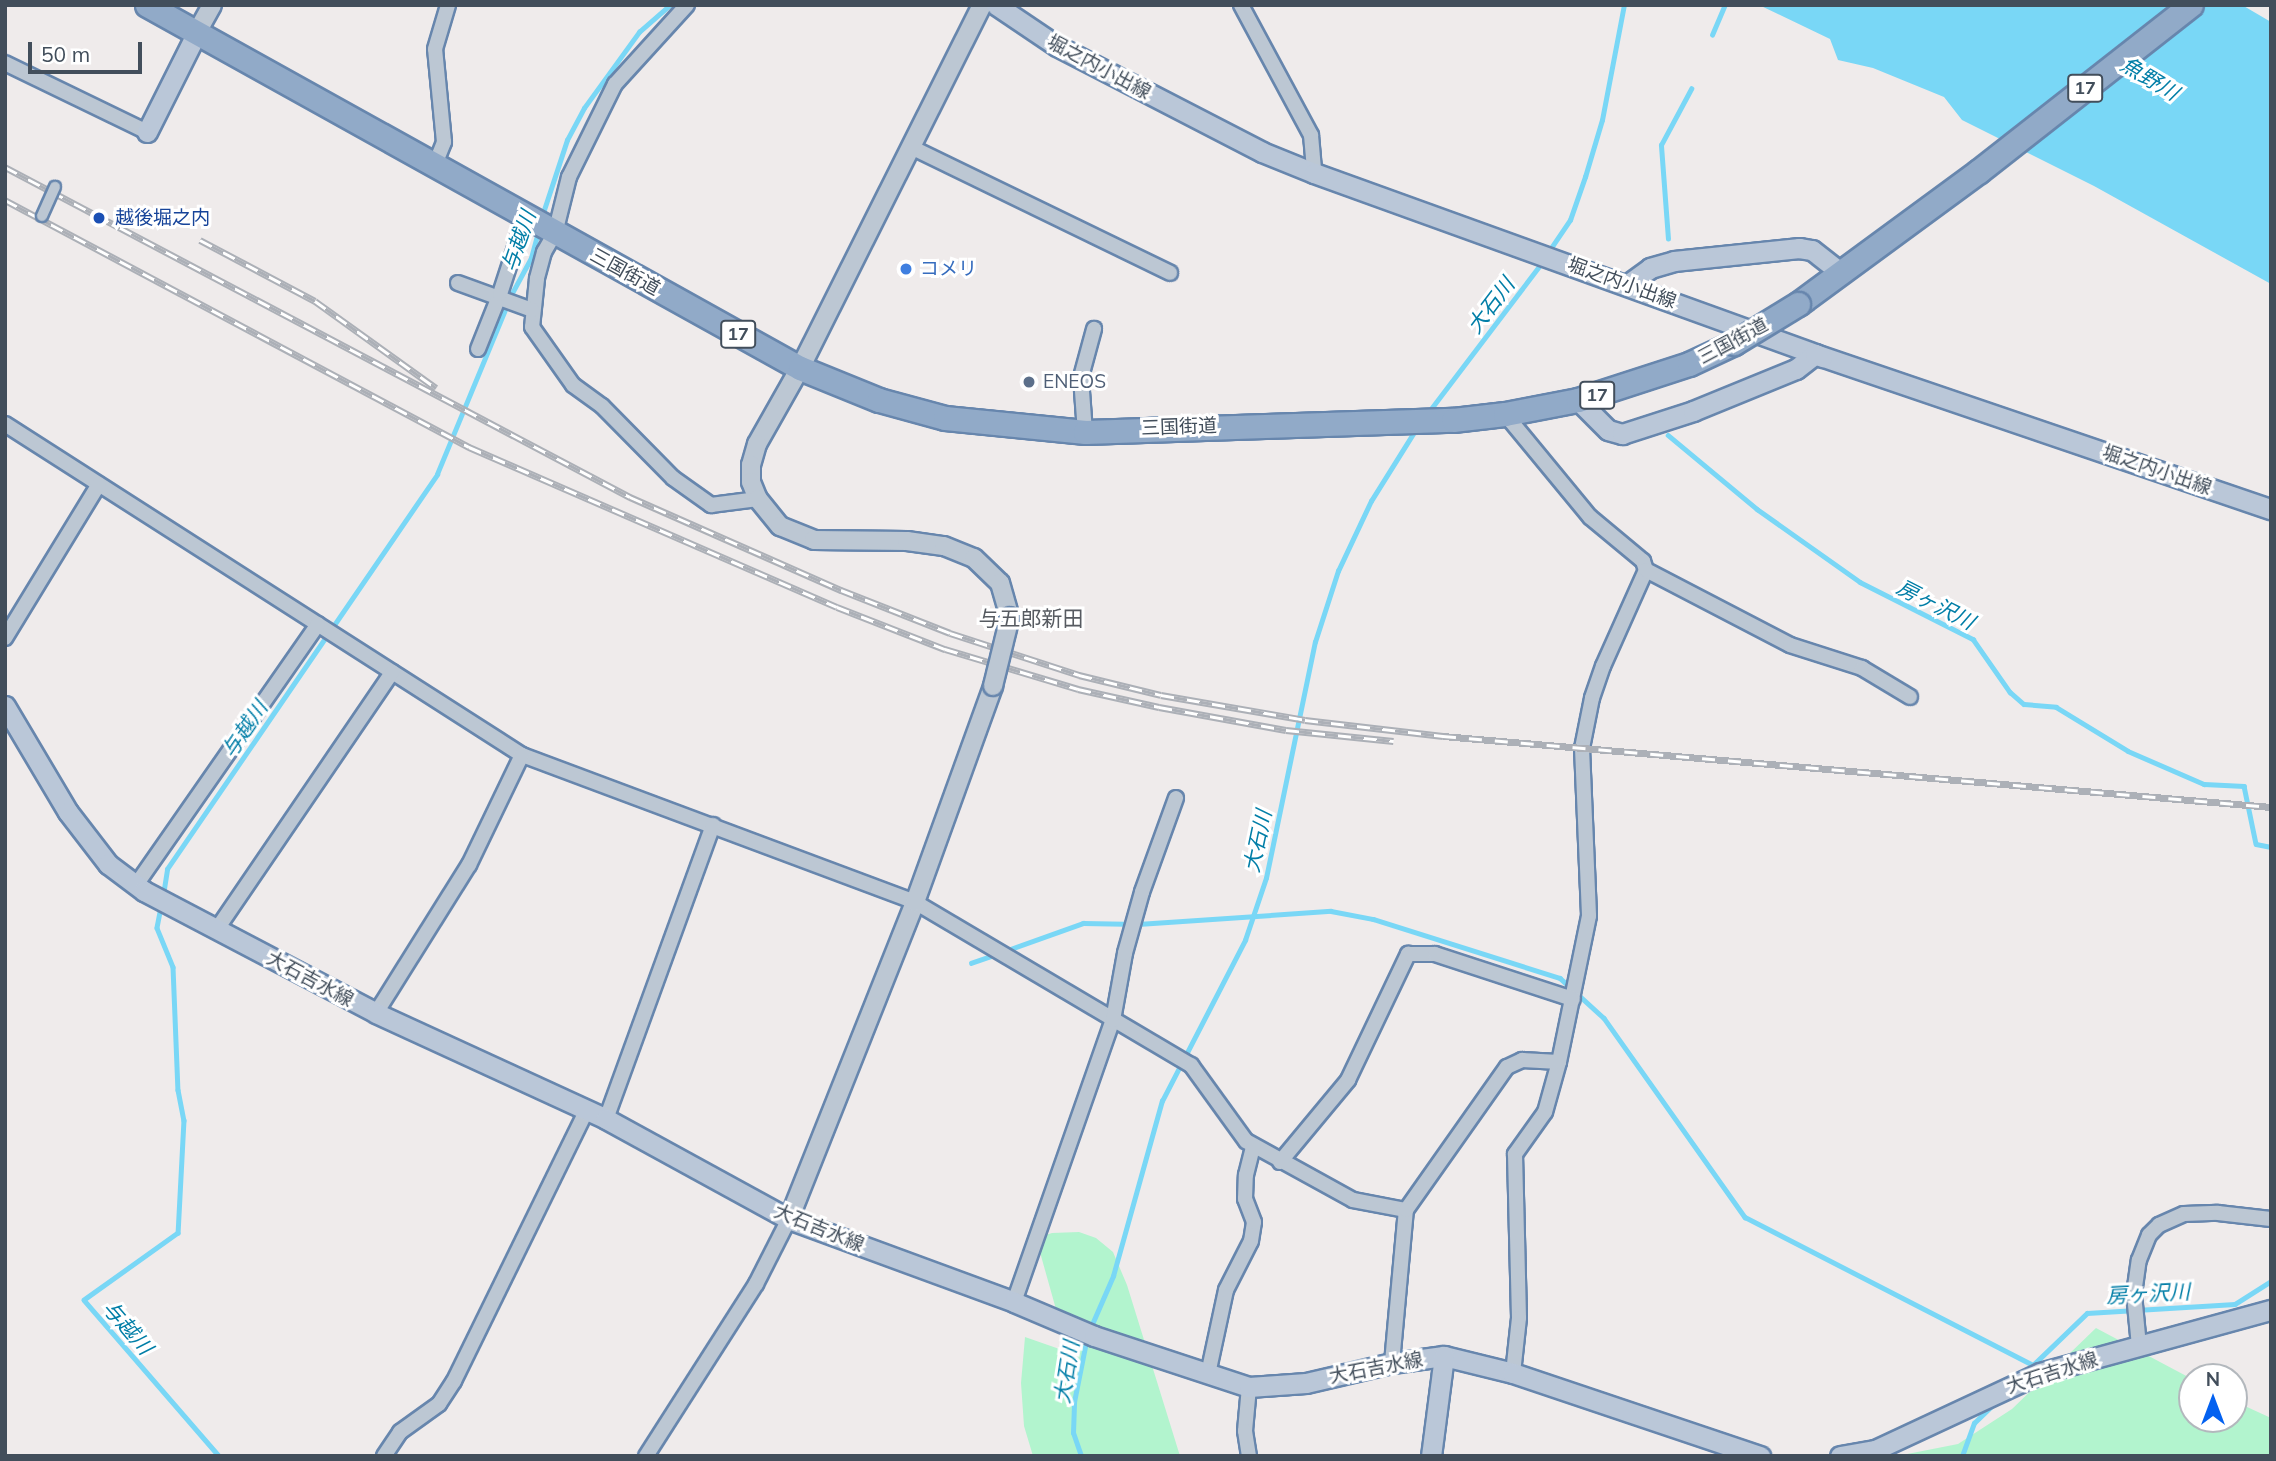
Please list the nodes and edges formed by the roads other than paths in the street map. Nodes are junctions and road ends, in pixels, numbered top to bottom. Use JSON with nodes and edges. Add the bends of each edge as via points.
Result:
{"nodes":[{"id":1,"x":147,"y":5,"type":"edge"},
{"id":2,"x":212,"y":5,"type":"edge"},
{"id":3,"x":448,"y":5,"type":"edge"},
{"id":4,"x":687,"y":5,"type":"edge"},
{"id":5,"x":982,"y":5,"type":"edge"},
{"id":6,"x":996,"y":5,"type":"edge"},
{"id":7,"x":1241,"y":5,"type":"edge"},
{"id":8,"x":2191,"y":5,"type":"edge"},
{"id":9,"x":196,"y":34,"type":"junction"},
{"id":10,"x":5,"y":63,"type":"edge"},
{"id":11,"x":148,"y":132,"type":"joint"},
{"id":12,"x":911,"y":147,"type":"junction"},
{"id":13,"x":434,"y":167,"type":"junction"},
{"id":14,"x":1314,"y":173,"type":"junction"},
{"id":15,"x":55,"y":187,"type":"dead end"},
{"id":16,"x":42,"y":216,"type":"dead end"},
{"id":17,"x":525,"y":217,"type":"junction"},
{"id":18,"x":555,"y":233,"type":"junction"},
{"id":19,"x":1839,"y":271,"type":"junction"},
{"id":20,"x":1170,"y":273,"type":"dead end"},
{"id":21,"x":458,"y":283,"type":"dead end"},
{"id":22,"x":1627,"y":285,"type":"junction"},
{"id":23,"x":499,"y":299,"type":"junction"},
{"id":24,"x":525,"y":308,"type":"junction"},
{"id":25,"x":1094,"y":329,"type":"dead end"},
{"id":26,"x":478,"y":349,"type":"dead end"},
{"id":27,"x":1815,"y":354,"type":"junction"},
{"id":28,"x":800,"y":368,"type":"junction"},
{"id":29,"x":1578,"y":400,"type":"junction"},
{"id":30,"x":1505,"y":414,"type":"junction"},
{"id":31,"x":5,"y":424,"type":"edge"},
{"id":32,"x":1085,"y":432,"type":"junction"},
{"id":33,"x":99,"y":484,"type":"junction"},
{"id":34,"x":758,"y":499,"type":"junction"},
{"id":35,"x":2271,"y":509,"type":"edge"},
{"id":36,"x":1646,"y":570,"type":"junction"},
{"id":37,"x":318,"y":624,"type":"junction"},
{"id":38,"x":5,"y":638,"type":"edge"},
{"id":39,"x":392,"y":672,"type":"junction"},
{"id":40,"x":1910,"y":696,"type":"dead end"},
{"id":41,"x":5,"y":706,"type":"edge"},
{"id":42,"x":522,"y":755,"type":"junction"},
{"id":43,"x":1176,"y":798,"type":"dead end"},
{"id":44,"x":713,"y":825,"type":"junction"},
{"id":45,"x":136,"y":885,"type":"junction"},
{"id":46,"x":915,"y":902,"type":"junction"},
{"id":47,"x":216,"y":929,"type":"junction"},
{"id":48,"x":1573,"y":999,"type":"junction"},
{"id":49,"x":376,"y":1013,"type":"junction"},
{"id":50,"x":1113,"y":1020,"type":"junction"},
{"id":51,"x":1559,"y":1062,"type":"junction"},
{"id":52,"x":587,"y":1110,"type":"junction"},
{"id":53,"x":606,"y":1119,"type":"junction"},
{"id":54,"x":1253,"y":1146,"type":"junction"},
{"id":55,"x":1280,"y":1162,"type":"junction"},
{"id":56,"x":1406,"y":1210,"type":"junction"},
{"id":57,"x":789,"y":1219,"type":"junction"},
{"id":58,"x":2271,"y":1219,"type":"edge"},
{"id":59,"x":1014,"y":1302,"type":"junction"},
{"id":60,"x":2271,"y":1310,"type":"edge"},
{"id":61,"x":2140,"y":1346,"type":"junction"},
{"id":62,"x":1444,"y":1356,"type":"junction"},
{"id":63,"x":1392,"y":1363,"type":"junction"},
{"id":64,"x":1513,"y":1373,"type":"junction"},
{"id":65,"x":1208,"y":1374,"type":"junction"},
{"id":66,"x":1249,"y":1387,"type":"junction"},
{"id":67,"x":384,"y":1456,"type":"edge"},
{"id":68,"x":646,"y":1456,"type":"edge"},
{"id":69,"x":1250,"y":1456,"type":"edge"},
{"id":70,"x":1431,"y":1456,"type":"edge"},
{"id":71,"x":1760,"y":1456,"type":"edge"},
{"id":72,"x":1840,"y":1456,"type":"edge"}],
"edges":[{"from":1,"to":9,"type":"highway","name":"三国街道","number":"17"},
{"from":2,"to":9,"type":"street"},
{"from":3,"to":13,"type":"street","via":[[435,49],[444,142]]},
{"from":4,"to":18,"type":"street","via":[[615,84],[569,177]]},
{"from":5,"to":12,"type":"street"},
{"from":6,"to":14,"type":"main road","name":"堀之内小出線","via":[[1057,46],[1262,152]]},
{"from":7,"to":14,"type":"street","via":[[1311,135]]},
{"from":8,"to":19,"type":"highway","name":"三国街道","number":"17","via":[[1979,171]]},
{"from":9,"to":11,"type":"main road"},
{"from":9,"to":13,"type":"highway","name":"三国街道","number":"17"},
{"from":10,"to":11,"type":"street"},
{"from":12,"to":20,"type":"street"},
{"from":12,"to":28,"type":"street"},
{"from":13,"to":17,"type":"highway","name":"三国街道","number":"17"},
{"from":14,"to":22,"type":"main road","name":"堀之内小出線"},
{"from":15,"to":16,"type":"street","bridge":true},
{"from":17,"to":18,"type":"highway","name":"三国街道","number":"17"},
{"from":17,"to":23,"type":"street"},
{"from":18,"to":24,"type":"street"},
{"from":18,"to":28,"type":"highway","name":"三国街道","number":"17"},
{"from":19,"to":22,"type":"main road","via":[[1811,250],[1799,248],[1674,261],[1650,268]]},
{"from":19,"to":29,"type":"highway","name":"三国街道","number":"17","bridge":true,"via":[[1798,304],[1734,343],[1678,368]]},
{"from":21,"to":23,"type":"street"},
{"from":22,"to":27,"type":"main road","name":"堀之内小出線"},
{"from":23,"to":24,"type":"street"},
{"from":23,"to":26,"type":"street"},
{"from":24,"to":34,"type":"street","via":[[532,327],[573,385],[602,407],[673,478],[711,505]]},
{"from":25,"to":32,"type":"street","via":[[1081,377]]},
{"from":27,"to":29,"type":"main road","via":[[1796,369],[1622,434],[1608,430]]},
{"from":27,"to":35,"type":"main road","name":"堀之内小出線"},
{"from":28,"to":32,"type":"highway","name":"三国街道","number":"17","via":[[879,400],[945,418]]},
{"from":28,"to":34,"type":"street","via":[[757,444],[751,482]]},
{"from":29,"to":30,"type":"highway","name":"三国街道","number":"17"},
{"from":30,"to":32,"type":"highway","name":"三国街道","number":"17","via":[[1396,423]]},
{"from":30,"to":36,"type":"street","via":[[1590,517],[1643,561]]},
{"from":31,"to":33,"type":"street"},
{"from":33,"to":37,"type":"street"},
{"from":33,"to":38,"type":"street"},
{"from":34,"to":46,"type":"street","bridge":true,"via":[[780,526],[814,540],[944,546],[974,558],[1000,583],[1010,617],[993,686]]},
{"from":36,"to":40,"type":"street","via":[[1790,645],[1862,668]]},
{"from":36,"to":48,"type":"street","via":[[1603,666],[1582,748],[1589,916]]},
{"from":37,"to":39,"type":"street"},
{"from":37,"to":45,"type":"street"},
{"from":39,"to":42,"type":"street"},
{"from":39,"to":47,"type":"street"},
{"from":41,"to":45,"type":"main road","name":"大石吉水線","via":[[68,812],[108,864]]},
{"from":42,"to":44,"type":"street"},
{"from":42,"to":49,"type":"street","via":[[469,865]]},
{"from":43,"to":50,"type":"street","via":[[1142,892]]},
{"from":44,"to":46,"type":"street"},
{"from":44,"to":53,"type":"street"},
{"from":45,"to":47,"type":"main road","name":"大石吉水線"},
{"from":46,"to":50,"type":"street"},
{"from":46,"to":57,"type":"street"},
{"from":47,"to":49,"type":"main road","name":"大石吉水線"},
{"from":48,"to":51,"type":"street"},
{"from":48,"to":55,"type":"street","via":[[1435,954],[1408,954],[1348,1080]]},
{"from":49,"to":52,"type":"main road","name":"大石吉水線"},
{"from":50,"to":54,"type":"street","via":[[1191,1065]]},
{"from":50,"to":59,"type":"street"},
{"from":51,"to":56,"type":"street","via":[[1522,1060],[1507,1067]]},
{"from":51,"to":64,"type":"street","via":[[1545,1112],[1515,1154],[1519,1318]]},
{"from":52,"to":53,"type":"main road","name":"大石吉水線"},
{"from":52,"to":67,"type":"street","via":[[454,1381],[439,1404],[400,1432]]},
{"from":53,"to":57,"type":"main road","name":"大石吉水線"},
{"from":54,"to":55,"type":"street"},
{"from":54,"to":65,"type":"street","via":[[1245,1175],[1245,1199],[1254,1222],[1251,1241],[1226,1290]]},
{"from":55,"to":56,"type":"street","via":[[1353,1200]]},
{"from":56,"to":63,"type":"street"},
{"from":57,"to":59,"type":"main road","name":"大石吉水線"},
{"from":57,"to":68,"type":"street","via":[[755,1284]]},
{"from":58,"to":61,"type":"street","via":[[2184,1214],[2159,1225],[2149,1235],[2139,1260],[2134,1294]]},
{"from":59,"to":65,"type":"main road","name":"大石吉水線","via":[[1087,1333]]},
{"from":60,"to":61,"type":"main road","name":"大石吉水線"},
{"from":61,"to":72,"type":"main road","name":"大石吉水線","via":[[2040,1373],[1875,1450]]},
{"from":62,"to":63,"type":"main road","name":"大石吉水線"},
{"from":62,"to":64,"type":"main road","name":"大石吉水線"},
{"from":62,"to":70,"type":"main road"},
{"from":63,"to":66,"type":"main road","name":"大石吉水線","via":[[1306,1383]]},
{"from":64,"to":71,"type":"main road","name":"大石吉水線"},
{"from":65,"to":66,"type":"main road","name":"大石吉水線"},
{"from":66,"to":69,"type":"street","via":[[1245,1431]]}]}
